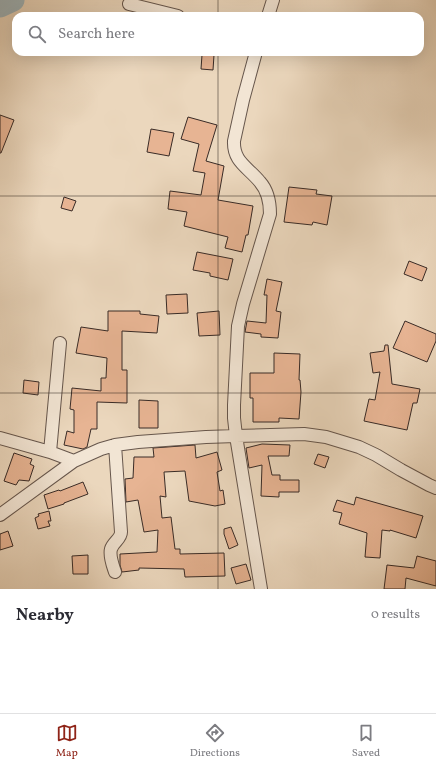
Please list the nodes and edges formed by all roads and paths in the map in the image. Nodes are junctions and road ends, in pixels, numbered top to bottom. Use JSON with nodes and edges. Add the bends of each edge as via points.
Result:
{"nodes":[{"id":1,"x":273,"y":0,"type":"edge"},
{"id":2,"x":129,"y":4,"type":"dead end"},
{"id":3,"x":162,"y":12,"type":"edge"},
{"id":4,"x":269,"y":12,"type":"edge"},
{"id":5,"x":255,"y":56,"type":"edge"},
{"id":6,"x":60,"y":343,"type":"dead end"},
{"id":7,"x":236,"y":436,"type":"junction"},
{"id":8,"x":0,"y":438,"type":"edge"},
{"id":9,"x":116,"y":445,"type":"junction"},
{"id":10,"x":50,"y":452,"type":"junction"},
{"id":11,"x":74,"y":461,"type":"junction"},
{"id":12,"x":436,"y":488,"type":"edge"},
{"id":13,"x":0,"y":515,"type":"edge"},
{"id":14,"x":114,"y":572,"type":"dead end"},
{"id":15,"x":261,"y":589,"type":"edge"}],
"edges":[{"from":1,"to":4,"type":"street"},
{"from":2,"to":3,"type":"street"},
{"from":5,"to":7,"type":"street","via":[[234,147],[238,159],[266,190],[270,214],[242,304],[238,326],[234,405]]},
{"from":6,"to":10,"type":"street"},
{"from":7,"to":9,"type":"street"},
{"from":7,"to":12,"type":"street","via":[[304,434],[326,437],[359,447]]},
{"from":7,"to":15,"type":"street"},
{"from":8,"to":10,"type":"street"},
{"from":9,"to":11,"type":"street","via":[[101,448]]},
{"from":9,"to":14,"type":"street","via":[[121,532],[111,550]]},
{"from":10,"to":11,"type":"street"},
{"from":11,"to":13,"type":"street"}]}
